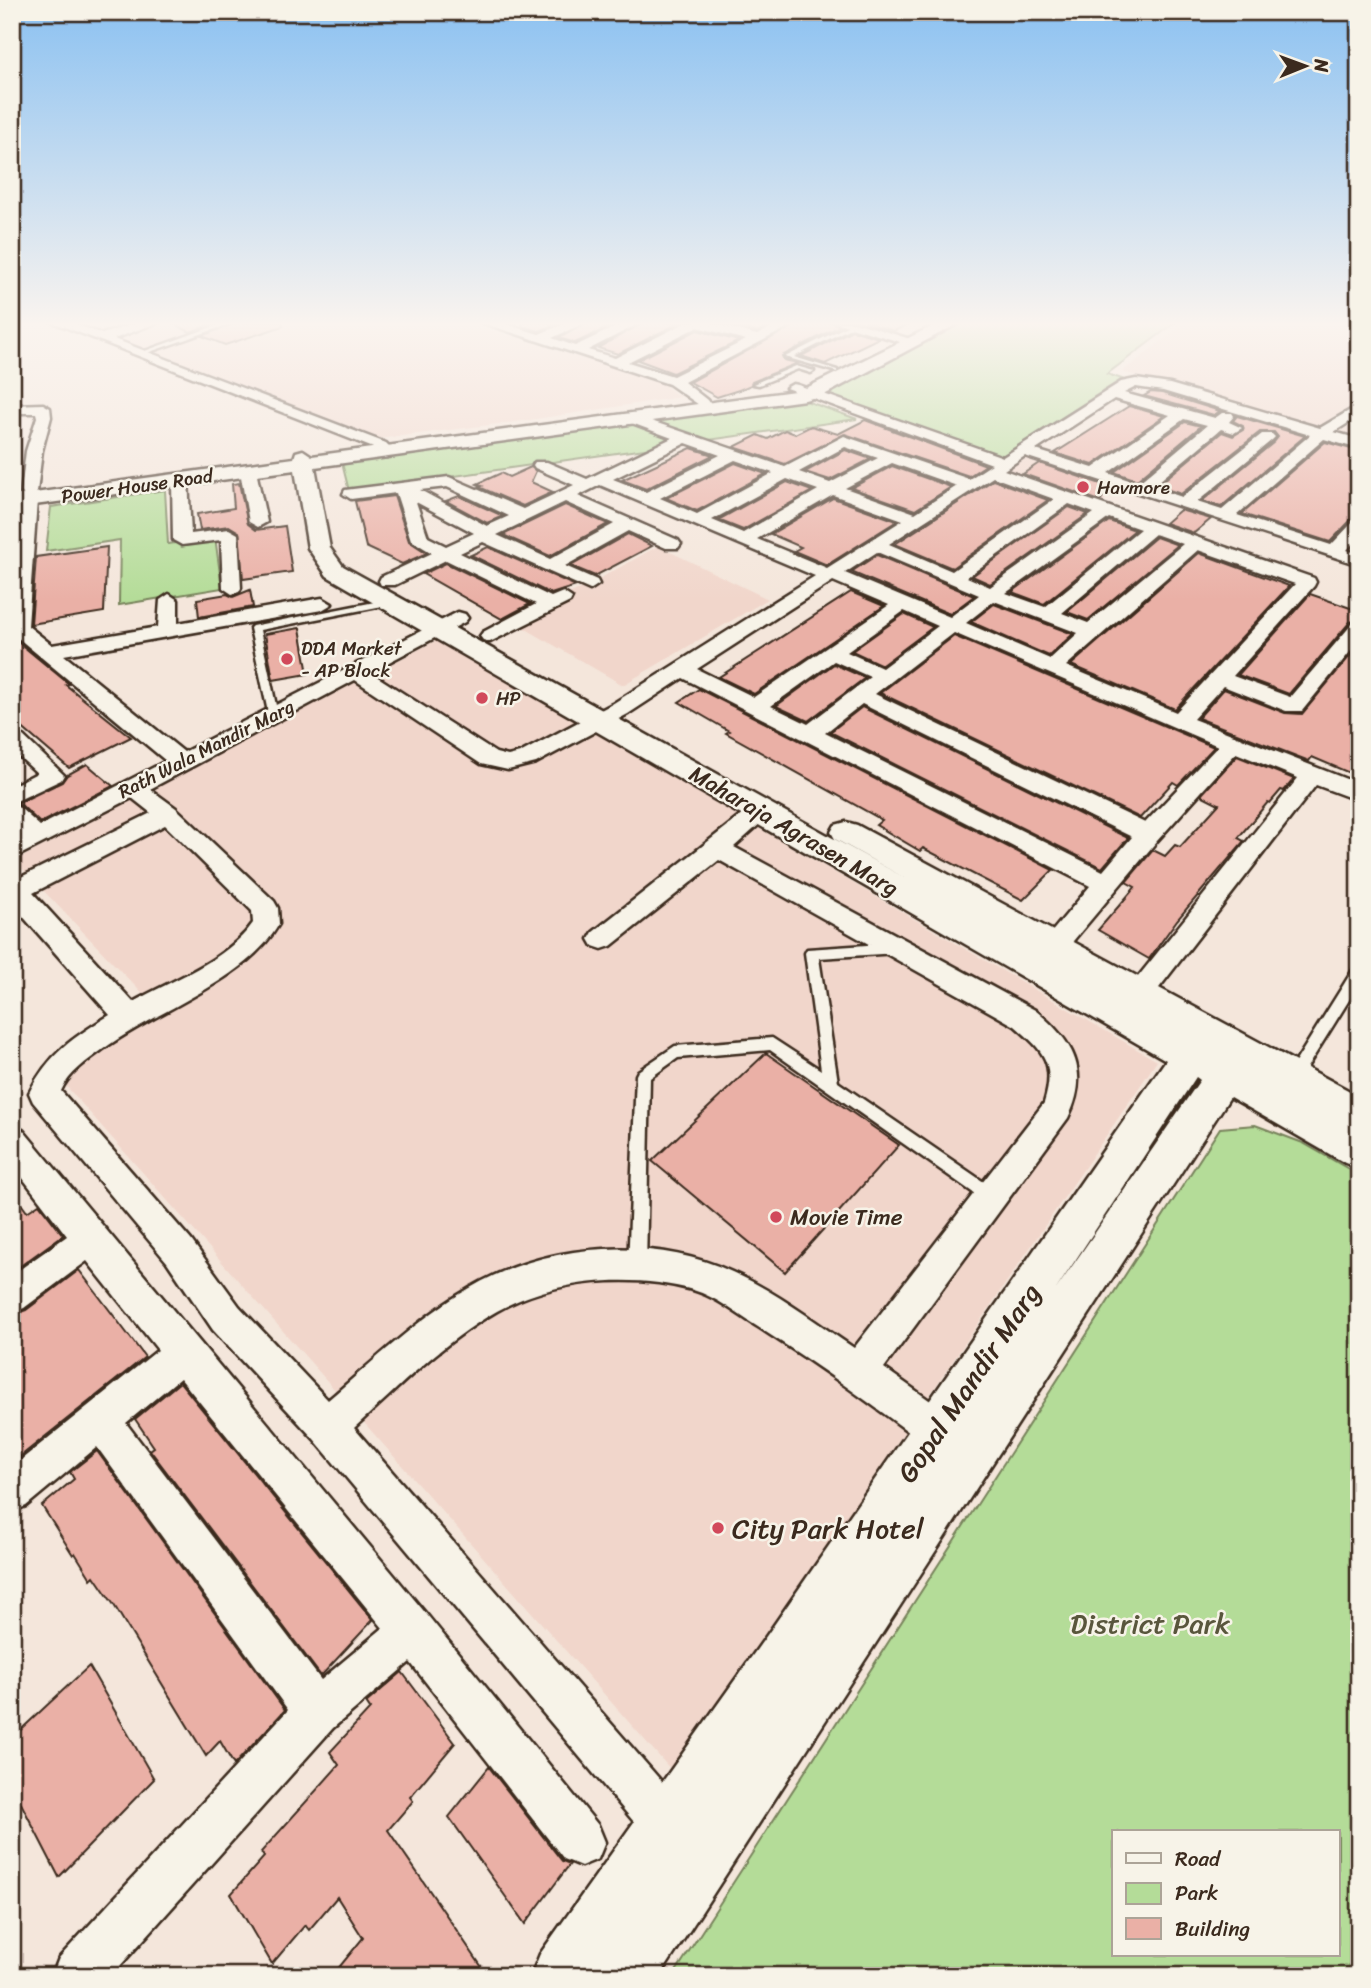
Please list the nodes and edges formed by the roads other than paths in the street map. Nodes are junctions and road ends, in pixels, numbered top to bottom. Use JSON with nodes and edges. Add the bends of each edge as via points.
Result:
{"nodes":[{"id":1,"x":44,"y":415,"type":"edge"},
{"id":2,"x":297,"y":415,"type":"edge"},
{"id":3,"x":621,"y":415,"type":"edge"},
{"id":4,"x":655,"y":415,"type":"edge"},
{"id":5,"x":885,"y":415,"type":"edge"},
{"id":6,"x":1081,"y":415,"type":"edge"},
{"id":7,"x":1180,"y":415,"type":"edge"},
{"id":8,"x":1184,"y":415,"type":"edge"},
{"id":9,"x":1229,"y":415,"type":"edge"},
{"id":10,"x":1253,"y":415,"type":"edge"},
{"id":11,"x":1350,"y":415,"type":"edge"},
{"id":12,"x":634,"y":419,"type":"junction"},
{"id":13,"x":1218,"y":424,"type":"junction"},
{"id":14,"x":1321,"y":433,"type":"junction"},
{"id":15,"x":686,"y":437,"type":"junction"},
{"id":16,"x":1286,"y":442,"type":"junction"},
{"id":17,"x":1359,"y":444,"type":"edge"},
{"id":18,"x":384,"y":449,"type":"junction"},
{"id":19,"x":1024,"y":451,"type":"junction"},
{"id":20,"x":734,"y":454,"type":"junction"},
{"id":21,"x":892,"y":457,"type":"junction"},
{"id":22,"x":313,"y":458,"type":"junction"},
{"id":23,"x":541,"y":465,"type":"dead end"},
{"id":24,"x":998,"y":467,"type":"junction"},
{"id":25,"x":248,"y":471,"type":"junction"},
{"id":26,"x":787,"y":473,"type":"junction"},
{"id":27,"x":1096,"y":474,"type":"junction"},
{"id":28,"x":180,"y":480,"type":"junction"},
{"id":29,"x":593,"y":482,"type":"junction"},
{"id":30,"x":971,"y":485,"type":"junction"},
{"id":31,"x":403,"y":488,"type":"junction"},
{"id":32,"x":1141,"y":488,"type":"junction"},
{"id":33,"x":831,"y":489,"type":"junction"},
{"id":34,"x":351,"y":494,"type":"dead end"},
{"id":35,"x":565,"y":496,"type":"junction"},
{"id":36,"x":21,"y":497,"type":"edge"},
{"id":37,"x":1066,"y":498,"type":"junction"},
{"id":38,"x":646,"y":499,"type":"junction"},
{"id":39,"x":1185,"y":503,"type":"junction"},
{"id":40,"x":1106,"y":512,"type":"junction"},
{"id":41,"x":523,"y":516,"type":"junction"},
{"id":42,"x":1225,"y":516,"type":"junction"},
{"id":43,"x":917,"y":519,"type":"junction"},
{"id":44,"x":697,"y":520,"type":"junction"},
{"id":45,"x":258,"y":522,"type":"dead end"},
{"id":46,"x":628,"y":524,"type":"junction"},
{"id":47,"x":1359,"y":526,"type":"edge"},
{"id":48,"x":1152,"y":528,"type":"junction"},
{"id":49,"x":485,"y":534,"type":"junction"},
{"id":50,"x":743,"y":541,"type":"junction"},
{"id":51,"x":1195,"y":543,"type":"junction"},
{"id":52,"x":672,"y":544,"type":"dead end"},
{"id":53,"x":878,"y":546,"type":"junction"},
{"id":54,"x":448,"y":552,"type":"junction"},
{"id":55,"x":1335,"y":552,"type":"junction"},
{"id":56,"x":1359,"y":560,"type":"edge"},
{"id":57,"x":551,"y":566,"type":"junction"},
{"id":58,"x":831,"y":575,"type":"junction"},
{"id":59,"x":954,"y":578,"type":"junction"},
{"id":60,"x":232,"y":588,"type":"dead end"},
{"id":61,"x":389,"y":591,"type":"junction"},
{"id":62,"x":992,"y":594,"type":"junction"},
{"id":63,"x":169,"y":600,"type":"dead end"},
{"id":64,"x":322,"y":604,"type":"dead end"},
{"id":65,"x":551,"y":604,"type":"junction"},
{"id":66,"x":902,"y":604,"type":"junction"},
{"id":67,"x":1048,"y":615,"type":"junction"},
{"id":68,"x":448,"y":624,"type":"junction"},
{"id":69,"x":952,"y":626,"type":"junction"},
{"id":70,"x":15,"y":628,"type":"edge"},
{"id":71,"x":1359,"y":628,"type":"edge"},
{"id":72,"x":168,"y":631,"type":"junction"},
{"id":73,"x":1091,"y":631,"type":"junction"},
{"id":74,"x":490,"y":636,"type":"junction"},
{"id":75,"x":48,"y":652,"type":"junction"},
{"id":76,"x":832,"y":653,"type":"junction"},
{"id":77,"x":1052,"y":668,"type":"junction"},
{"id":78,"x":683,"y":670,"type":"junction"},
{"id":79,"x":356,"y":672,"type":"junction"},
{"id":80,"x":884,"y":676,"type":"junction"},
{"id":81,"x":1220,"y":678,"type":"junction"},
{"id":82,"x":859,"y":694,"type":"junction"},
{"id":83,"x":756,"y":706,"type":"junction"},
{"id":84,"x":273,"y":715,"type":"junction"},
{"id":85,"x":610,"y":715,"type":"junction"},
{"id":86,"x":1181,"y":720,"type":"junction"},
{"id":87,"x":810,"y":733,"type":"junction"},
{"id":88,"x":12,"y":738,"type":"edge"},
{"id":89,"x":1232,"y":744,"type":"junction"},
{"id":90,"x":182,"y":762,"type":"junction"},
{"id":91,"x":1312,"y":775,"type":"junction"},
{"id":92,"x":133,"y":787,"type":"junction"},
{"id":93,"x":1359,"y":793,"type":"edge"},
{"id":94,"x":12,"y":795,"type":"edge"},
{"id":95,"x":761,"y":812,"type":"junction"},
{"id":96,"x":12,"y":814,"type":"edge"},
{"id":97,"x":168,"y":814,"type":"junction"},
{"id":98,"x":1148,"y":835,"type":"junction"},
{"id":99,"x":38,"y":837,"type":"junction"},
{"id":100,"x":717,"y":848,"type":"junction"},
{"id":101,"x":12,"y":851,"type":"edge"},
{"id":102,"x":1107,"y":884,"type":"junction"},
{"id":103,"x":14,"y":889,"type":"edge"},
{"id":104,"x":602,"y":940,"type":"dead end"},
{"id":105,"x":1053,"y":946,"type":"junction"},
{"id":106,"x":899,"y":948,"type":"junction"},
{"id":107,"x":1359,"y":972,"type":"edge"},
{"id":108,"x":1139,"y":993,"type":"junction"},
{"id":109,"x":129,"y":1017,"type":"junction"},
{"id":110,"x":1215,"y":1053,"type":"junction"},
{"id":111,"x":1293,"y":1079,"type":"junction"},
{"id":112,"x":831,"y":1086,"type":"junction"},
{"id":113,"x":1359,"y":1115,"type":"edge"},
{"id":114,"x":12,"y":1140,"type":"edge"},
{"id":115,"x":1359,"y":1151,"type":"edge"},
{"id":116,"x":991,"y":1196,"type":"junction"},
{"id":117,"x":90,"y":1239,"type":"junction"},
{"id":118,"x":637,"y":1266,"type":"junction"},
{"id":119,"x":12,"y":1296,"type":"edge"},
{"id":120,"x":183,"y":1353,"type":"junction"},
{"id":121,"x":859,"y":1371,"type":"junction"},
{"id":122,"x":100,"y":1419,"type":"junction"},
{"id":123,"x":327,"y":1426,"type":"junction"},
{"id":124,"x":954,"y":1442,"type":"junction"},
{"id":125,"x":12,"y":1492,"type":"edge"},
{"id":126,"x":413,"y":1631,"type":"junction"},
{"id":127,"x":317,"y":1712,"type":"junction"},
{"id":128,"x":667,"y":1825,"type":"junction"},
{"id":129,"x":581,"y":1842,"type":"dead end"},
{"id":130,"x":699,"y":1862,"type":"junction"},
{"id":131,"x":77,"y":1976,"type":"edge"},
{"id":132,"x":562,"y":1976,"type":"edge"},
{"id":133,"x":623,"y":1976,"type":"edge"}],
"edges":[{"from":1,"to":36,"type":"street"},
{"from":2,"to":18,"type":"street"},
{"from":3,"to":18,"type":"street","name":"Power House Road"},
{"from":4,"to":12,"type":"street","name":"Power House Road"},
{"from":5,"to":24,"type":"street"},
{"from":6,"to":19,"type":"street"},
{"from":7,"to":27,"type":"street"},
{"from":8,"to":13,"type":"street"},
{"from":9,"to":13,"type":"street"},
{"from":10,"to":14,"type":"street"},
{"from":11,"to":14,"type":"street"},
{"from":12,"to":15,"type":"street"},
{"from":12,"to":18,"type":"street","name":"Power House Road"},
{"from":13,"to":16,"type":"street"},
{"from":13,"to":32,"type":"street"},
{"from":14,"to":16,"type":"street"},
{"from":14,"to":17,"type":"street"},
{"from":15,"to":20,"type":"street"},
{"from":15,"to":29,"type":"street"},
{"from":16,"to":39,"type":"street"},
{"from":16,"to":42,"type":"street"},
{"from":18,"to":22,"type":"street","name":"Power House Road"},
{"from":19,"to":24,"type":"street"},
{"from":19,"to":27,"type":"street"},
{"from":20,"to":26,"type":"street"},
{"from":20,"to":38,"type":"street"},
{"from":21,"to":26,"type":"street","via":[[844,441]]},
{"from":21,"to":30,"type":"street"},
{"from":21,"to":33,"type":"street"},
{"from":22,"to":25,"type":"street","name":"Power House Road"},
{"from":22,"to":36,"type":"street","name":"Power House Road"},
{"from":22,"to":61,"type":"street","name":"Maharaja Agrasen Marg","via":[[342,546]]},
{"from":23,"to":29,"type":"street"},
{"from":24,"to":30,"type":"street"},
{"from":24,"to":37,"type":"street"},
{"from":25,"to":28,"type":"street","name":"Power House Road"},
{"from":25,"to":45,"type":"street"},
{"from":26,"to":33,"type":"street"},
{"from":26,"to":44,"type":"street"},
{"from":27,"to":32,"type":"street"},
{"from":28,"to":36,"type":"street","name":"Power House Road"},
{"from":28,"to":60,"type":"street","via":[[182,540],[229,534]]},
{"from":29,"to":35,"type":"street"},
{"from":29,"to":38,"type":"street"},
{"from":30,"to":43,"type":"street"},
{"from":31,"to":34,"type":"street"},
{"from":31,"to":41,"type":"street","via":[[449,482]]},
{"from":31,"to":49,"type":"street"},
{"from":31,"to":54,"type":"street","via":[[421,540]]},
{"from":32,"to":39,"type":"street"},
{"from":33,"to":43,"type":"street"},
{"from":33,"to":50,"type":"street"},
{"from":35,"to":41,"type":"street"},
{"from":35,"to":46,"type":"street"},
{"from":36,"to":70,"type":"street"},
{"from":37,"to":40,"type":"street"},
{"from":37,"to":59,"type":"street"},
{"from":38,"to":44,"type":"street"},
{"from":39,"to":42,"type":"street"},
{"from":40,"to":48,"type":"street"},
{"from":40,"to":62,"type":"street"},
{"from":41,"to":49,"type":"street"},
{"from":42,"to":55,"type":"street"},
{"from":43,"to":53,"type":"street"},
{"from":44,"to":50,"type":"street"},
{"from":46,"to":52,"type":"street"},
{"from":46,"to":57,"type":"street"},
{"from":47,"to":55,"type":"street"},
{"from":48,"to":51,"type":"street"},
{"from":48,"to":67,"type":"street"},
{"from":49,"to":54,"type":"street"},
{"from":49,"to":57,"type":"street"},
{"from":50,"to":58,"type":"street"},
{"from":51,"to":73,"type":"street"},
{"from":51,"to":81,"type":"street","via":[[1307,582]]},
{"from":53,"to":58,"type":"street"},
{"from":53,"to":59,"type":"street"},
{"from":54,"to":61,"type":"street"},
{"from":54,"to":65,"type":"street"},
{"from":55,"to":56,"type":"street"},
{"from":57,"to":65,"type":"street","via":[[590,584]]},
{"from":58,"to":66,"type":"street"},
{"from":58,"to":78,"type":"street"},
{"from":59,"to":62,"type":"street"},
{"from":61,"to":68,"type":"street","name":"Maharaja Agrasen Marg"},
{"from":61,"to":84,"type":"lane","via":[[255,628]]},
{"from":62,"to":67,"type":"street"},
{"from":62,"to":69,"type":"street"},
{"from":63,"to":72,"type":"street"},
{"from":64,"to":72,"type":"street"},
{"from":65,"to":74,"type":"street"},
{"from":66,"to":69,"type":"street"},
{"from":66,"to":76,"type":"street"},
{"from":67,"to":73,"type":"street"},
{"from":68,"to":74,"type":"street","name":"Maharaja Agrasen Marg"},
{"from":68,"to":79,"type":"street","name":"Rath Wala Mandir Marg"},
{"from":68,"to":85,"type":"street","name":"Maharaja Agrasen Marg"},
{"from":69,"to":77,"type":"street"},
{"from":69,"to":80,"type":"street"},
{"from":70,"to":75,"type":"street"},
{"from":71,"to":81,"type":"street","via":[[1294,706]]},
{"from":72,"to":75,"type":"street"},
{"from":73,"to":77,"type":"street"},
{"from":74,"to":85,"type":"street","name":"Maharaja Agrasen Marg"},
{"from":75,"to":90,"type":"street"},
{"from":76,"to":80,"type":"street"},
{"from":76,"to":83,"type":"street"},
{"from":77,"to":86,"type":"street"},
{"from":78,"to":83,"type":"street"},
{"from":78,"to":85,"type":"street"},
{"from":79,"to":84,"type":"street","name":"Rath Wala Mandir Marg"},
{"from":79,"to":85,"type":"street","via":[[489,759],[528,758]]},
{"from":80,"to":82,"type":"street"},
{"from":81,"to":86,"type":"street"},
{"from":82,"to":87,"type":"street"},
{"from":82,"to":98,"type":"street"},
{"from":83,"to":87,"type":"street"},
{"from":84,"to":90,"type":"street","name":"Rath Wala Mandir Marg"},
{"from":85,"to":95,"type":"street","name":"Maharaja Agrasen Marg"},
{"from":85,"to":105,"type":"street","name":"Maharaja Agrasen Marg"},
{"from":86,"to":89,"type":"street"},
{"from":87,"to":102,"type":"street"},
{"from":88,"to":94,"type":"street","via":[[53,775]]},
{"from":89,"to":91,"type":"street"},
{"from":89,"to":98,"type":"street"},
{"from":90,"to":92,"type":"street","name":"Rath Wala Mandir Marg"},
{"from":91,"to":93,"type":"street"},
{"from":91,"to":108,"type":"street"},
{"from":92,"to":97,"type":"street"},
{"from":92,"to":99,"type":"street","name":"Rath Wala Mandir Marg"},
{"from":95,"to":100,"type":"street"},
{"from":95,"to":110,"type":"street","name":"Maharaja Agrasen Marg"},
{"from":96,"to":99,"type":"street"},
{"from":97,"to":103,"type":"street"},
{"from":97,"to":109,"type":"street","via":[[265,908],[266,924],[248,947],[228,961]]},
{"from":98,"to":102,"type":"street"},
{"from":99,"to":101,"type":"street","name":"Rath Wala Mandir Marg"},
{"from":100,"to":104,"type":"street"},
{"from":100,"to":106,"type":"street"},
{"from":102,"to":105,"type":"street"},
{"from":103,"to":109,"type":"street"},
{"from":105,"to":108,"type":"street","name":"Maharaja Agrasen Marg"},
{"from":106,"to":112,"type":"lane","via":[[812,953]]},
{"from":106,"to":116,"type":"street","via":[[1025,1018],[1046,1035],[1062,1058],[1066,1086],[1057,1109]]},
{"from":107,"to":111,"type":"lane"},
{"from":108,"to":110,"type":"street","name":"Maharaja Agrasen Marg"},
{"from":109,"to":123,"type":"street","via":[[60,1065],[47,1080],[44,1093],[179,1251],[226,1318]]},
{"from":110,"to":111,"type":"street","name":"Maharaja Agrasen Marg"},
{"from":110,"to":115,"type":"street","name":"Maharaja Agrasen Marg"},
{"from":110,"to":124,"type":"street","name":"Gopal Mandir Marg"},
{"from":111,"to":113,"type":"street","name":"Maharaja Agrasen Marg"},
{"from":112,"to":116,"type":"lane"},
{"from":112,"to":118,"type":"lane","via":[[772,1044],[675,1052],[643,1075]]},
{"from":114,"to":117,"type":"street"},
{"from":116,"to":121,"type":"street"},
{"from":117,"to":119,"type":"street"},
{"from":117,"to":120,"type":"street"},
{"from":118,"to":121,"type":"street","via":[[678,1270],[719,1283]]},
{"from":118,"to":123,"type":"street","via":[[556,1270],[487,1298],[442,1327]]},
{"from":120,"to":122,"type":"street"},
{"from":120,"to":126,"type":"street"},
{"from":121,"to":124,"type":"street"},
{"from":122,"to":125,"type":"street"},
{"from":122,"to":127,"type":"street"},
{"from":123,"to":128,"type":"street"},
{"from":124,"to":128,"type":"street","name":"Gopal Mandir Marg"},
{"from":124,"to":130,"type":"street","name":"Gopal Mandir Marg"},
{"from":126,"to":127,"type":"street"},
{"from":126,"to":129,"type":"street"},
{"from":127,"to":131,"type":"street"},
{"from":128,"to":130,"type":"street"},
{"from":128,"to":132,"type":"street","name":"Gopal Mandir Marg"},
{"from":130,"to":133,"type":"street","name":"Gopal Mandir Marg"}]}
